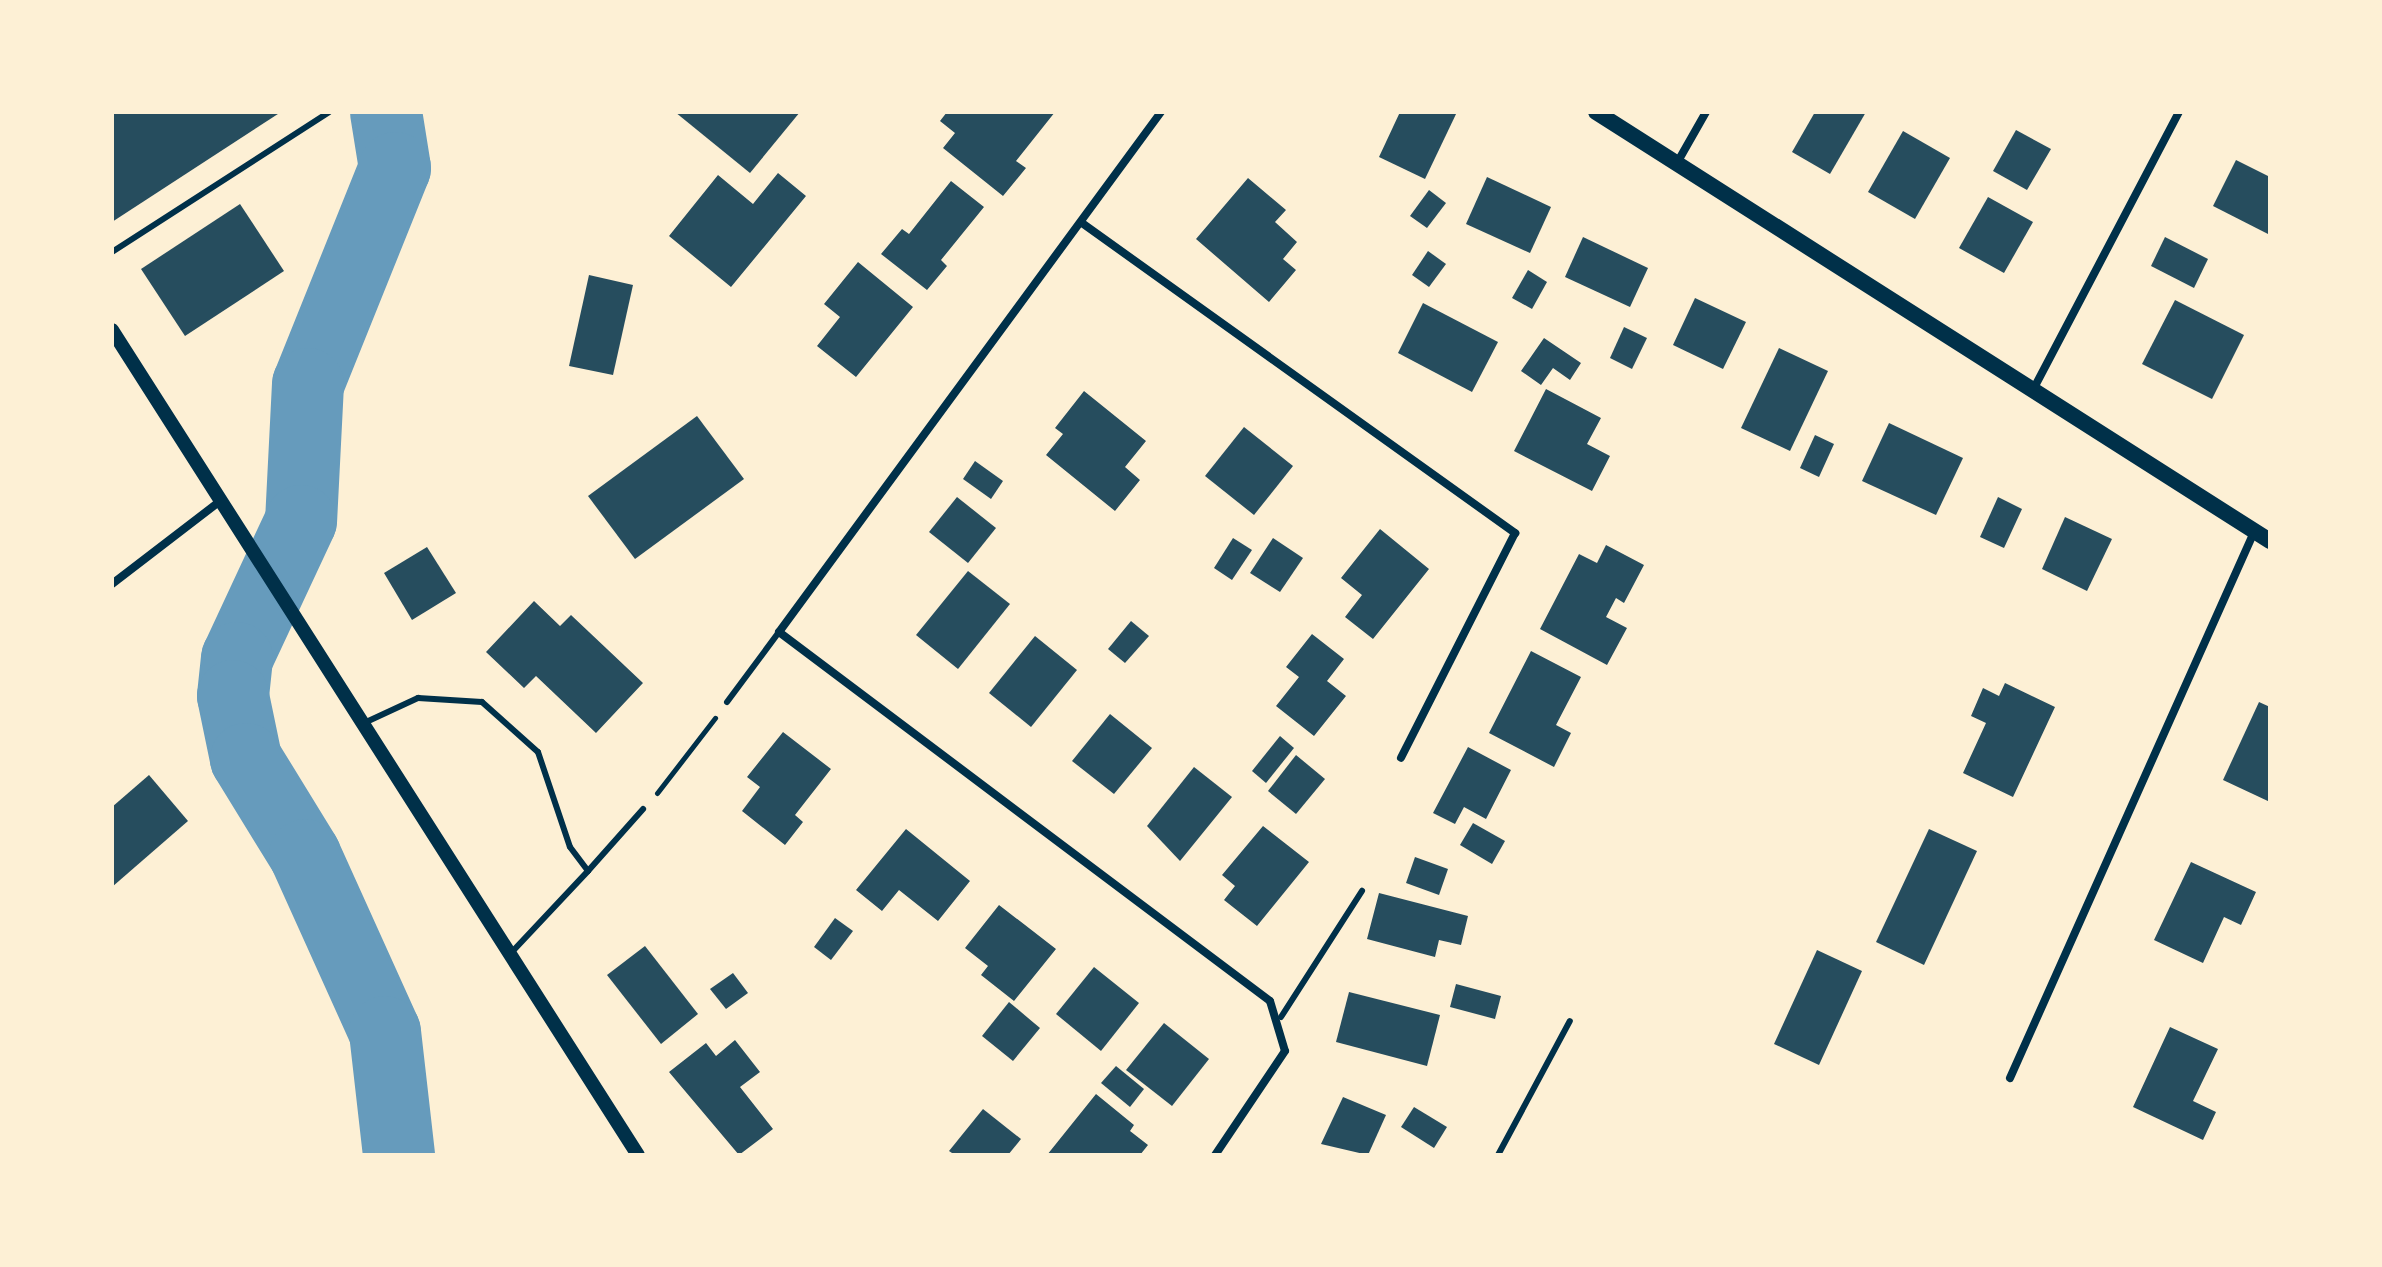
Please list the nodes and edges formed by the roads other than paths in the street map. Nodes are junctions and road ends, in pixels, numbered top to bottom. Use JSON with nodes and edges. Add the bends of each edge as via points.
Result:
{"nodes":[{"id":1,"x":329,"y":112,"type":"edge"},
{"id":2,"x":1161,"y":112,"type":"edge"},
{"id":3,"x":1596,"y":112,"type":"edge"},
{"id":4,"x":1706,"y":112,"type":"edge"},
{"id":5,"x":2179,"y":112,"type":"edge"},
{"id":6,"x":1677,"y":163,"type":"junction"},
{"id":7,"x":1082,"y":223,"type":"junction"},
{"id":8,"x":112,"y":252,"type":"edge"},
{"id":9,"x":112,"y":330,"type":"edge"},
{"id":10,"x":2030,"y":394,"type":"junction"},
{"id":11,"x":220,"y":501,"type":"junction"},
{"id":12,"x":2254,"y":532,"type":"junction"},
{"id":13,"x":2270,"y":541,"type":"edge"},
{"id":14,"x":112,"y":584,"type":"edge"},
{"id":15,"x":779,"y":632,"type":"junction"},
{"id":16,"x":727,"y":702,"type":"road end"},
{"id":17,"x":361,"y":725,"type":"junction"},
{"id":18,"x":1401,"y":758,"type":"dead end"},
{"id":19,"x":643,"y":809,"type":"road end"},
{"id":20,"x":588,"y":871,"type":"junction"},
{"id":21,"x":1362,"y":891,"type":"dead end"},
{"id":22,"x":509,"y":955,"type":"junction"},
{"id":23,"x":1281,"y":1017,"type":"junction"},
{"id":24,"x":1570,"y":1021,"type":"dead end"},
{"id":25,"x":2010,"y":1078,"type":"dead end"},
{"id":26,"x":638,"y":1155,"type":"edge"},
{"id":27,"x":1215,"y":1155,"type":"edge"},
{"id":28,"x":1498,"y":1155,"type":"edge"}],
"edges":[{"from":1,"to":8,"type":"lane"},
{"from":2,"to":7,"type":"street"},
{"from":3,"to":6,"type":"main road"},
{"from":4,"to":6,"type":"street"},
{"from":5,"to":10,"type":"street"},
{"from":6,"to":10,"type":"main road"},
{"from":7,"to":15,"type":"street"},
{"from":7,"to":18,"type":"street","via":[[1515,533]]},
{"from":9,"to":11,"type":"street"},
{"from":10,"to":12,"type":"main road"},
{"from":11,"to":14,"type":"street"},
{"from":11,"to":17,"type":"street"},
{"from":12,"to":13,"type":"main road"},
{"from":12,"to":25,"type":"street"},
{"from":15,"to":16,"type":"lane"},
{"from":15,"to":23,"type":"street","via":[[1257,987]]},
{"from":17,"to":20,"type":"lane","via":[[418,698],[482,702],[538,752],[570,847]]},
{"from":17,"to":22,"type":"street"},
{"from":19,"to":20,"type":"lane"},
{"from":20,"to":22,"type":"lane"},
{"from":21,"to":23,"type":"lane"},
{"from":22,"to":26,"type":"street"},
{"from":23,"to":27,"type":"street","via":[[1285,1051],[1278,1069]]},
{"from":24,"to":28,"type":"lane"}]}
